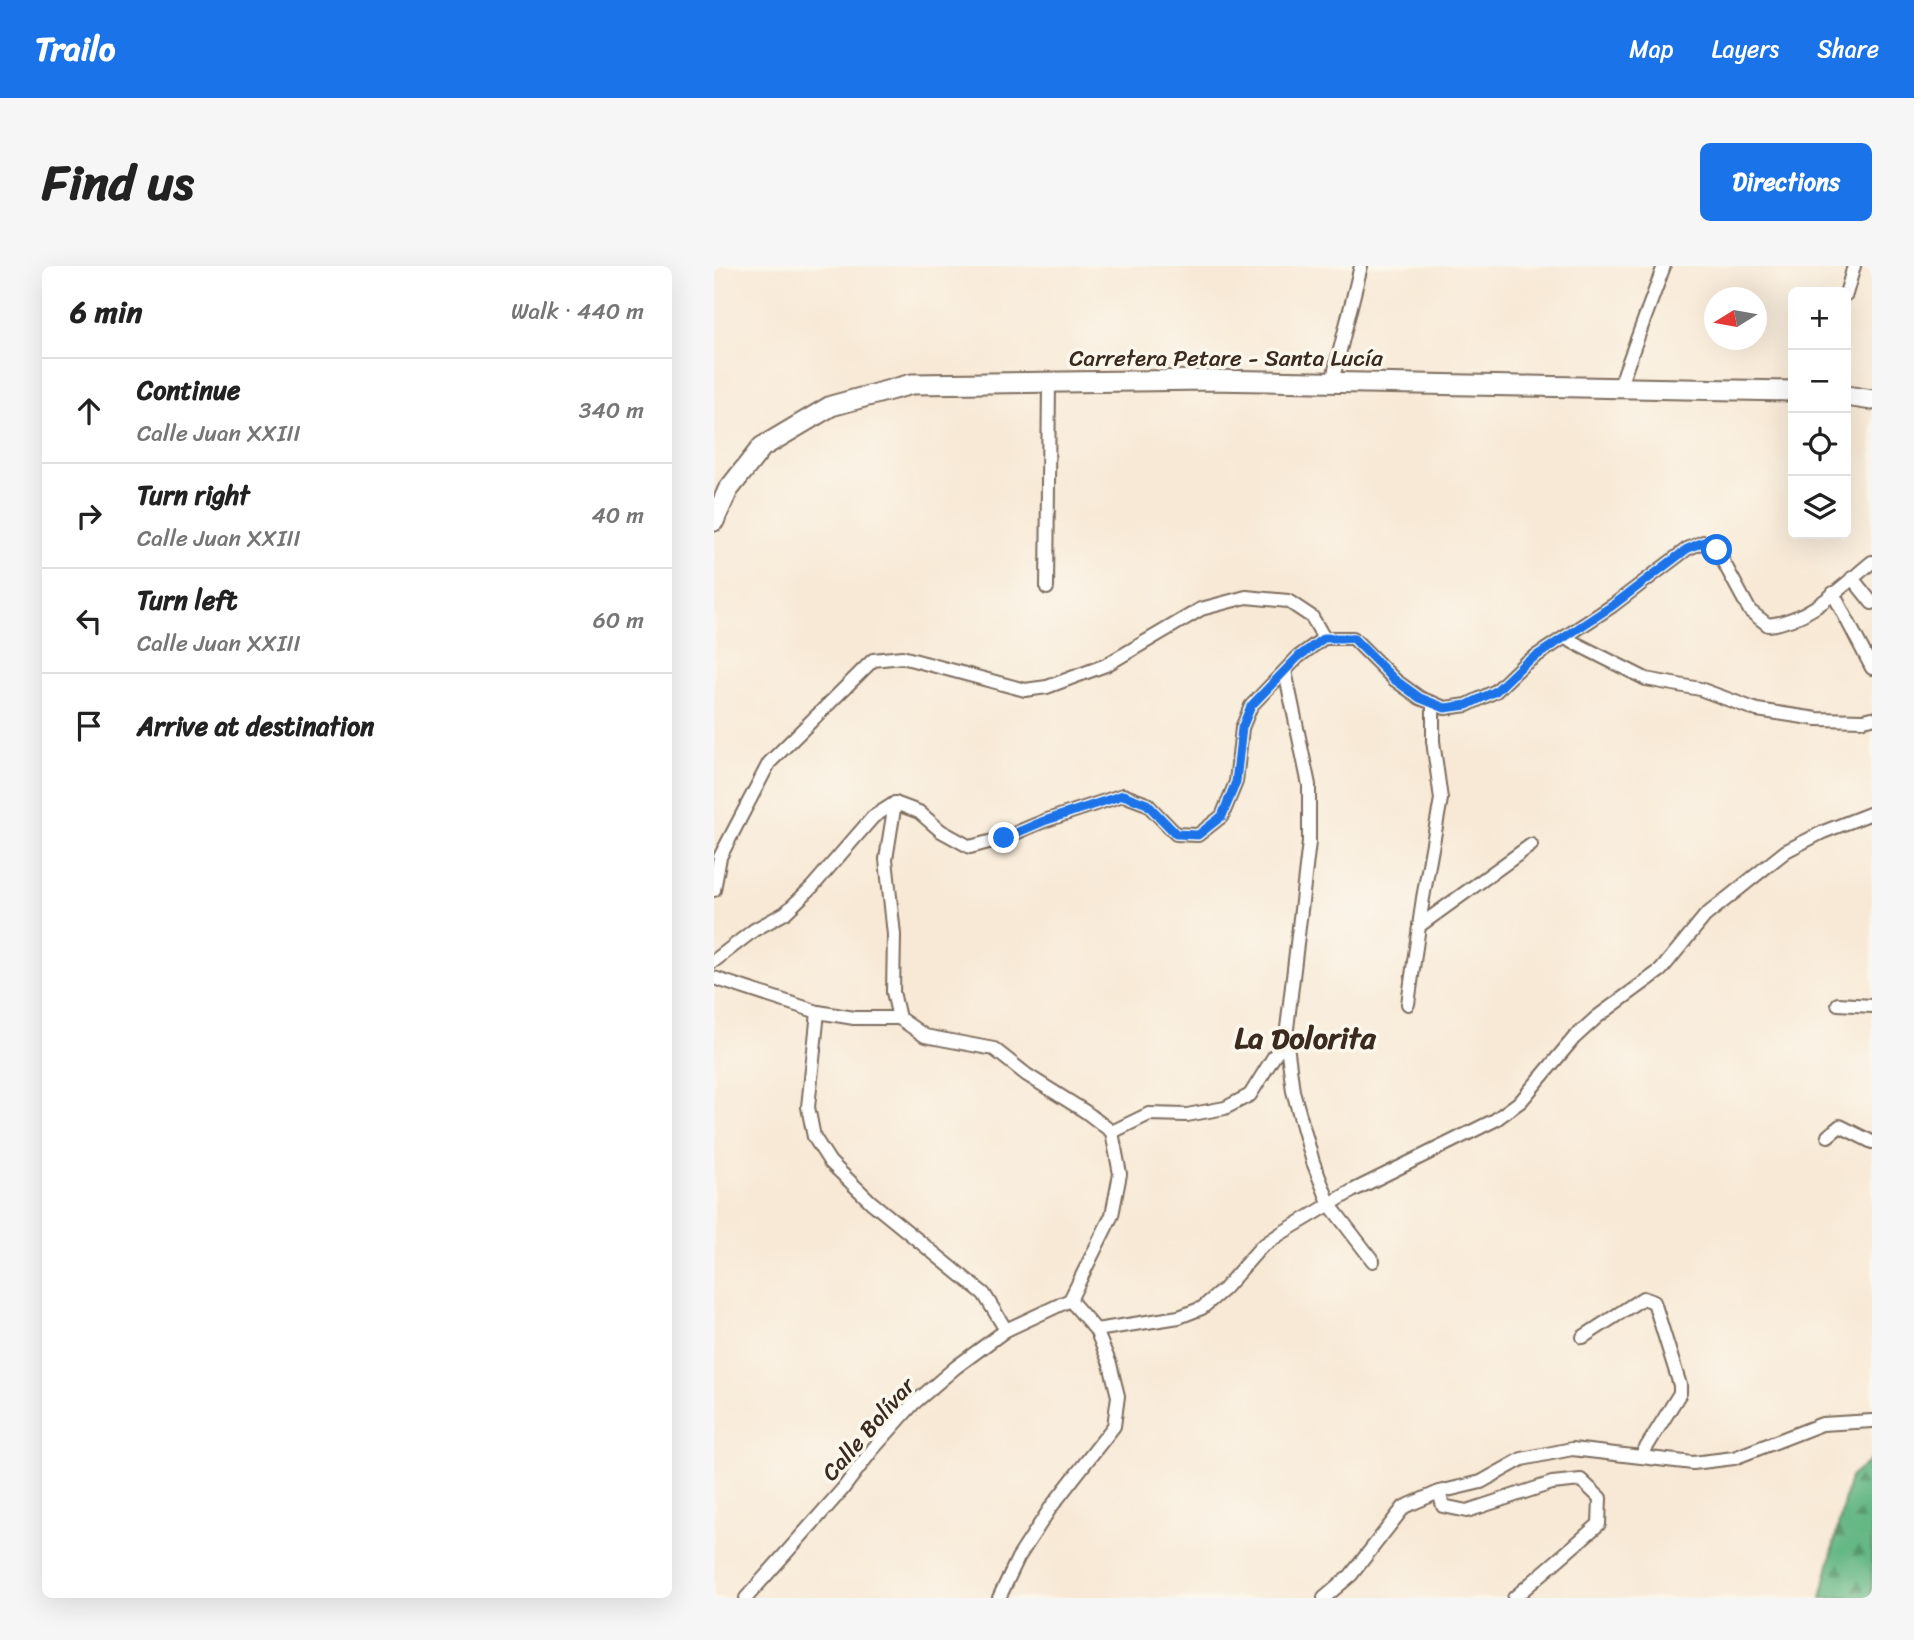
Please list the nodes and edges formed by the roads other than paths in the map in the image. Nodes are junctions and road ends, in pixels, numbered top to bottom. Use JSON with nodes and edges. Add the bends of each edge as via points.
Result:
{"nodes":[{"id":1,"x":1361,"y":266,"type":"edge"},
{"id":2,"x":1664,"y":266,"type":"edge"},
{"id":3,"x":1854,"y":266,"type":"edge"},
{"id":4,"x":1848,"y":287,"type":"edge"},
{"id":5,"x":1049,"y":382,"type":"junction"},
{"id":6,"x":1332,"y":382,"type":"junction"},
{"id":7,"x":1619,"y":388,"type":"junction"},
{"id":8,"x":1788,"y":391,"type":"edge"},
{"id":9,"x":1851,"y":397,"type":"edge"},
{"id":10,"x":1872,"y":401,"type":"edge"},
{"id":11,"x":714,"y":521,"type":"edge"},
{"id":12,"x":1872,"y":562,"type":"edge"},
{"id":13,"x":1852,"y":578,"type":"junction"},
{"id":14,"x":1047,"y":588,"type":"dead end"},
{"id":15,"x":1833,"y":593,"type":"junction"},
{"id":16,"x":1872,"y":603,"type":"edge"},
{"id":17,"x":1324,"y":638,"type":"junction"},
{"id":18,"x":1565,"y":638,"type":"junction"},
{"id":19,"x":1872,"y":667,"type":"edge"},
{"id":20,"x":1285,"y":671,"type":"junction"},
{"id":21,"x":1433,"y":703,"type":"junction"},
{"id":22,"x":1872,"y":718,"type":"edge"},
{"id":23,"x":895,"y":803,"type":"junction"},
{"id":24,"x":1872,"y":813,"type":"edge"},
{"id":25,"x":1531,"y":845,"type":"dead end"},
{"id":26,"x":714,"y":890,"type":"edge"},
{"id":27,"x":1419,"y":926,"type":"junction"},
{"id":28,"x":714,"y":961,"type":"edge"},
{"id":29,"x":714,"y":978,"type":"edge"},
{"id":30,"x":1408,"y":1004,"type":"dead end"},
{"id":31,"x":1838,"y":1004,"type":"dead end"},
{"id":32,"x":1872,"y":1006,"type":"edge"},
{"id":33,"x":818,"y":1012,"type":"junction"},
{"id":34,"x":899,"y":1018,"type":"junction"},
{"id":35,"x":1286,"y":1037,"type":"junction"},
{"id":36,"x":1112,"y":1132,"type":"junction"},
{"id":37,"x":1828,"y":1136,"type":"dead end"},
{"id":38,"x":1872,"y":1142,"type":"edge"},
{"id":39,"x":1330,"y":1205,"type":"junction"},
{"id":40,"x":1373,"y":1261,"type":"dead end"},
{"id":41,"x":1070,"y":1300,"type":"junction"},
{"id":42,"x":1006,"y":1330,"type":"junction"},
{"id":43,"x":1096,"y":1330,"type":"junction"},
{"id":44,"x":1583,"y":1337,"type":"dead end"},
{"id":45,"x":1872,"y":1421,"type":"edge"},
{"id":46,"x":1642,"y":1456,"type":"junction"},
{"id":47,"x":1439,"y":1492,"type":"junction"},
{"id":48,"x":1005,"y":1596,"type":"edge"},
{"id":49,"x":746,"y":1598,"type":"edge"},
{"id":50,"x":1324,"y":1598,"type":"edge"},
{"id":51,"x":1514,"y":1598,"type":"edge"}],
"edges":[{"from":1,"to":6,"type":"street"},
{"from":2,"to":7,"type":"street"},
{"from":3,"to":4,"type":"street"},
{"from":5,"to":6,"type":"main road","name":"Carretera Petare - Santa Lucía"},
{"from":5,"to":11,"type":"main road","name":"Carretera Petare - Santa Lucía","via":[[912,384],[831,405],[762,447],[728,490]]},
{"from":5,"to":14,"type":"street"},
{"from":6,"to":7,"type":"main road","name":"Carretera Petare - Santa Lucía"},
{"from":7,"to":8,"type":"main road","name":"Carretera Petare - Santa Lucía"},
{"from":9,"to":10,"type":"main road"},
{"from":12,"to":13,"type":"street"},
{"from":13,"to":15,"type":"street"},
{"from":13,"to":16,"type":"street"},
{"from":15,"to":18,"type":"street","via":[[1787,624],[1768,625],[1750,611],[1717,550],[1703,542]]},
{"from":15,"to":19,"type":"street"},
{"from":17,"to":20,"type":"street"},
{"from":17,"to":21,"type":"street","via":[[1353,638],[1395,680]]},
{"from":17,"to":26,"type":"street","via":[[1312,617],[1288,601],[1246,597],[1201,609],[1106,665],[1036,689],[1003,685],[902,657],[873,660],[769,763],[720,857]]},
{"from":18,"to":21,"type":"street","via":[[1524,664],[1496,691],[1467,705],[1445,708]]},
{"from":18,"to":22,"type":"street","via":[[1646,679],[1700,689],[1757,710],[1816,719]]},
{"from":20,"to":23,"type":"street","via":[[1251,706],[1242,728],[1236,782],[1227,805],[1222,816],[1198,835],[1176,834],[1147,804],[1123,795],[970,847],[919,812]]},
{"from":20,"to":35,"type":"street","via":[[1309,786],[1308,842]]},
{"from":21,"to":27,"type":"street","via":[[1441,799]]},
{"from":23,"to":28,"type":"street","via":[[873,817],[785,913]]},
{"from":23,"to":34,"type":"street","via":[[886,859],[894,935],[893,992]]},
{"from":24,"to":39,"type":"street","via":[[1786,850],[1705,916],[1661,970],[1574,1038],[1521,1101],[1504,1114]]},
{"from":25,"to":27,"type":"street"},
{"from":27,"to":30,"type":"street"},
{"from":29,"to":33,"type":"street"},
{"from":31,"to":32,"type":"street"},
{"from":33,"to":34,"type":"street"},
{"from":33,"to":42,"type":"street","via":[[808,1107],[814,1137],[830,1162],[871,1202],[984,1294]]},
{"from":34,"to":36,"type":"street","via":[[925,1035],[994,1049]]},
{"from":35,"to":36,"type":"street","via":[[1250,1095],[1225,1108],[1200,1113],[1149,1114]]},
{"from":35,"to":39,"type":"street","via":[[1293,1090]]},
{"from":36,"to":41,"type":"street","via":[[1120,1174],[1112,1215]]},
{"from":37,"to":38,"type":"street","via":[[1840,1126]]},
{"from":39,"to":40,"type":"street"},
{"from":39,"to":43,"type":"street","via":[[1261,1247],[1202,1308],[1179,1317]]},
{"from":41,"to":42,"type":"street","name":"Calle Bolívar"},
{"from":41,"to":43,"type":"street"},
{"from":42,"to":49,"type":"street","name":"Calle Bolívar","via":[[913,1404]]},
{"from":43,"to":48,"type":"street","via":[[1118,1396],[1114,1426],[1018,1558]]},
{"from":44,"to":46,"type":"street","via":[[1643,1298],[1654,1301],[1680,1393]]},
{"from":45,"to":46,"type":"street","via":[[1822,1424],[1734,1458],[1693,1463]]},
{"from":46,"to":47,"type":"street","via":[[1572,1449],[1522,1459],[1481,1482]]},
{"from":47,"to":50,"type":"street","via":[[1404,1507],[1350,1575]]},
{"from":47,"to":51,"type":"street","via":[[1443,1506],[1467,1511],[1552,1483],[1581,1480],[1600,1498],[1599,1524]]}]}
